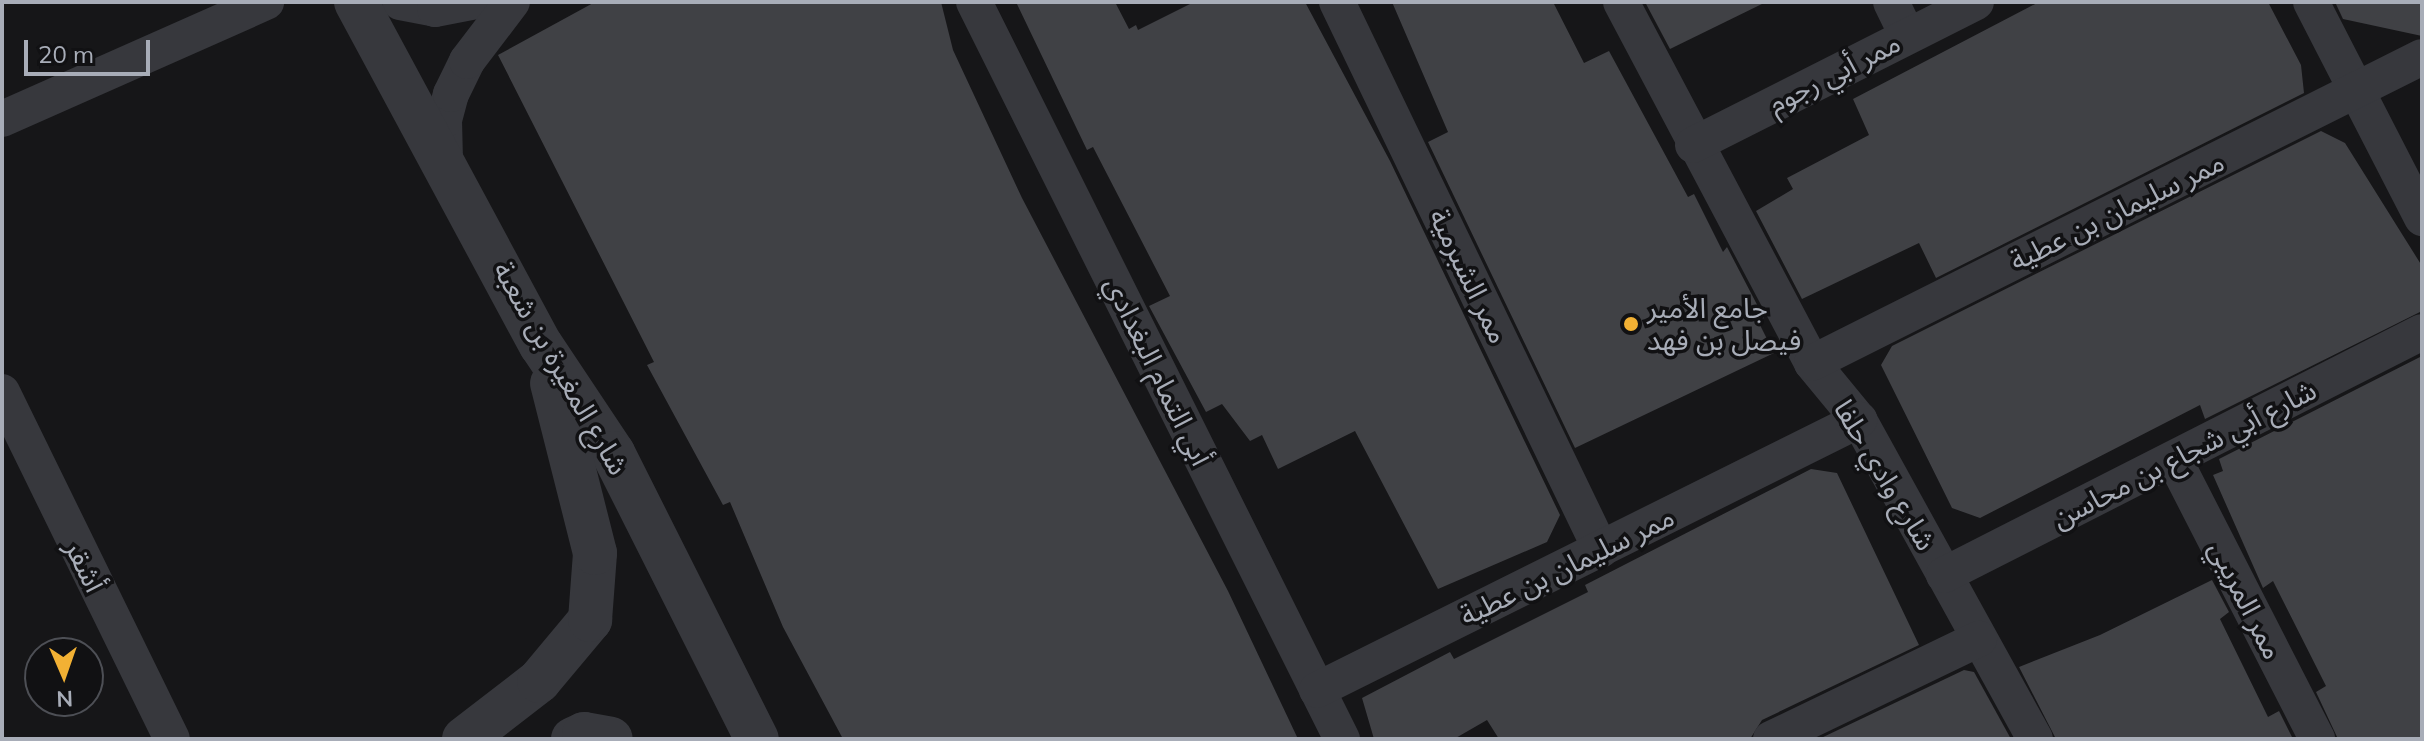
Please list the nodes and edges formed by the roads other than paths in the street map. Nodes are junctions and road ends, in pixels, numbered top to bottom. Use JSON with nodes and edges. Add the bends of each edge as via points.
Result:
{"nodes":[{"id":1,"x":266,"y":2,"type":"edge"},
{"id":2,"x":356,"y":2,"type":"edge"},
{"id":3,"x":400,"y":2,"type":"edge"},
{"id":4,"x":472,"y":2,"type":"edge"},
{"id":5,"x":512,"y":2,"type":"edge"},
{"id":6,"x":974,"y":2,"type":"edge"},
{"id":7,"x":1337,"y":2,"type":"edge"},
{"id":8,"x":1621,"y":2,"type":"edge"},
{"id":9,"x":1891,"y":2,"type":"edge"},
{"id":10,"x":1976,"y":2,"type":"edge"},
{"id":11,"x":2311,"y":2,"type":"edge"},
{"id":12,"x":1907,"y":35,"type":"junction"},
{"id":13,"x":2422,"y":57,"type":"edge"},
{"id":14,"x":2358,"y":91,"type":"junction"},
{"id":15,"x":2,"y":119,"type":"edge"},
{"id":16,"x":1693,"y":145,"type":"junction"},
{"id":17,"x":445,"y":161,"type":"junction"},
{"id":18,"x":2422,"y":218,"type":"edge"},
{"id":19,"x":2422,"y":332,"type":"edge"},
{"id":20,"x":541,"y":345,"type":"junction"},
{"id":21,"x":1812,"y":363,"type":"junction"},
{"id":22,"x":2,"y":392,"type":"edge"},
{"id":23,"x":1859,"y":420,"type":"junction"},
{"id":24,"x":2175,"y":461,"type":"junction"},
{"id":25,"x":1601,"y":550,"type":"junction"},
{"id":26,"x":1944,"y":575,"type":"junction"},
{"id":27,"x":1979,"y":639,"type":"junction"},
{"id":28,"x":1317,"y":690,"type":"junction"},
{"id":29,"x":172,"y":739,"type":"edge"},
{"id":30,"x":464,"y":739,"type":"edge"},
{"id":31,"x":757,"y":739,"type":"edge"},
{"id":32,"x":1342,"y":739,"type":"edge"},
{"id":33,"x":1771,"y":739,"type":"edge"},
{"id":34,"x":2035,"y":739,"type":"edge"},
{"id":35,"x":2317,"y":739,"type":"edge"}],
"edges":[{"from":1,"to":15,"type":"street"},
{"from":2,"to":17,"type":"street","name":"شارع المغيرة بن شعبة"},
{"from":3,"to":4,"type":"street","via":[[435,9]]},
{"from":5,"to":17,"type":"street","via":[[467,61],[451,94],[444,120]]},
{"from":6,"to":28,"type":"street","name":"أبي التمام البغدادي"},
{"from":7,"to":25,"type":"street","name":"ممر الشبرمية"},
{"from":8,"to":16,"type":"street","name":"شارع وادي حلفا"},
{"from":9,"to":12,"type":"street"},
{"from":10,"to":12,"type":"street","name":"ممر أبي رجوم"},
{"from":11,"to":14,"type":"street"},
{"from":12,"to":16,"type":"street","name":"ممر أبي رجوم"},
{"from":13,"to":14,"type":"street","name":"ممر سليمان بن عطية"},
{"from":14,"to":18,"type":"street"},
{"from":14,"to":21,"type":"street","name":"ممر سليمان بن عطية"},
{"from":16,"to":21,"type":"street","name":"شارع وادي حلفا"},
{"from":17,"to":20,"type":"street","name":"شارع المغيرة بن شعبة"},
{"from":19,"to":24,"type":"street","name":"شارع أبي شجاع بن محاسن"},
{"from":20,"to":30,"type":"street","via":[[595,553],[590,620],[539,681]]},
{"from":20,"to":31,"type":"street","name":"شارع المغيرة بن شعبة","via":[[613,453]]},
{"from":21,"to":23,"type":"street","name":"شارع وادي حلفا"},
{"from":22,"to":29,"type":"street","name":"أشقر"},
{"from":23,"to":25,"type":"street","name":"ممر سليمان بن عطية"},
{"from":23,"to":26,"type":"street","name":"شارع وادي حلفا"},
{"from":24,"to":26,"type":"street","name":"شارع أبي شجاع بن محاسن"},
{"from":24,"to":35,"type":"street","name":"ممر المريبي"},
{"from":25,"to":28,"type":"street","name":"ممر سليمان بن عطية"},
{"from":26,"to":27,"type":"street","name":"شارع وادي حلفا"},
{"from":27,"to":33,"type":"street"},
{"from":27,"to":34,"type":"street","name":"شارع وادي حلفا"},
{"from":28,"to":32,"type":"street","name":"أبي التمام البغدادي"}]}
